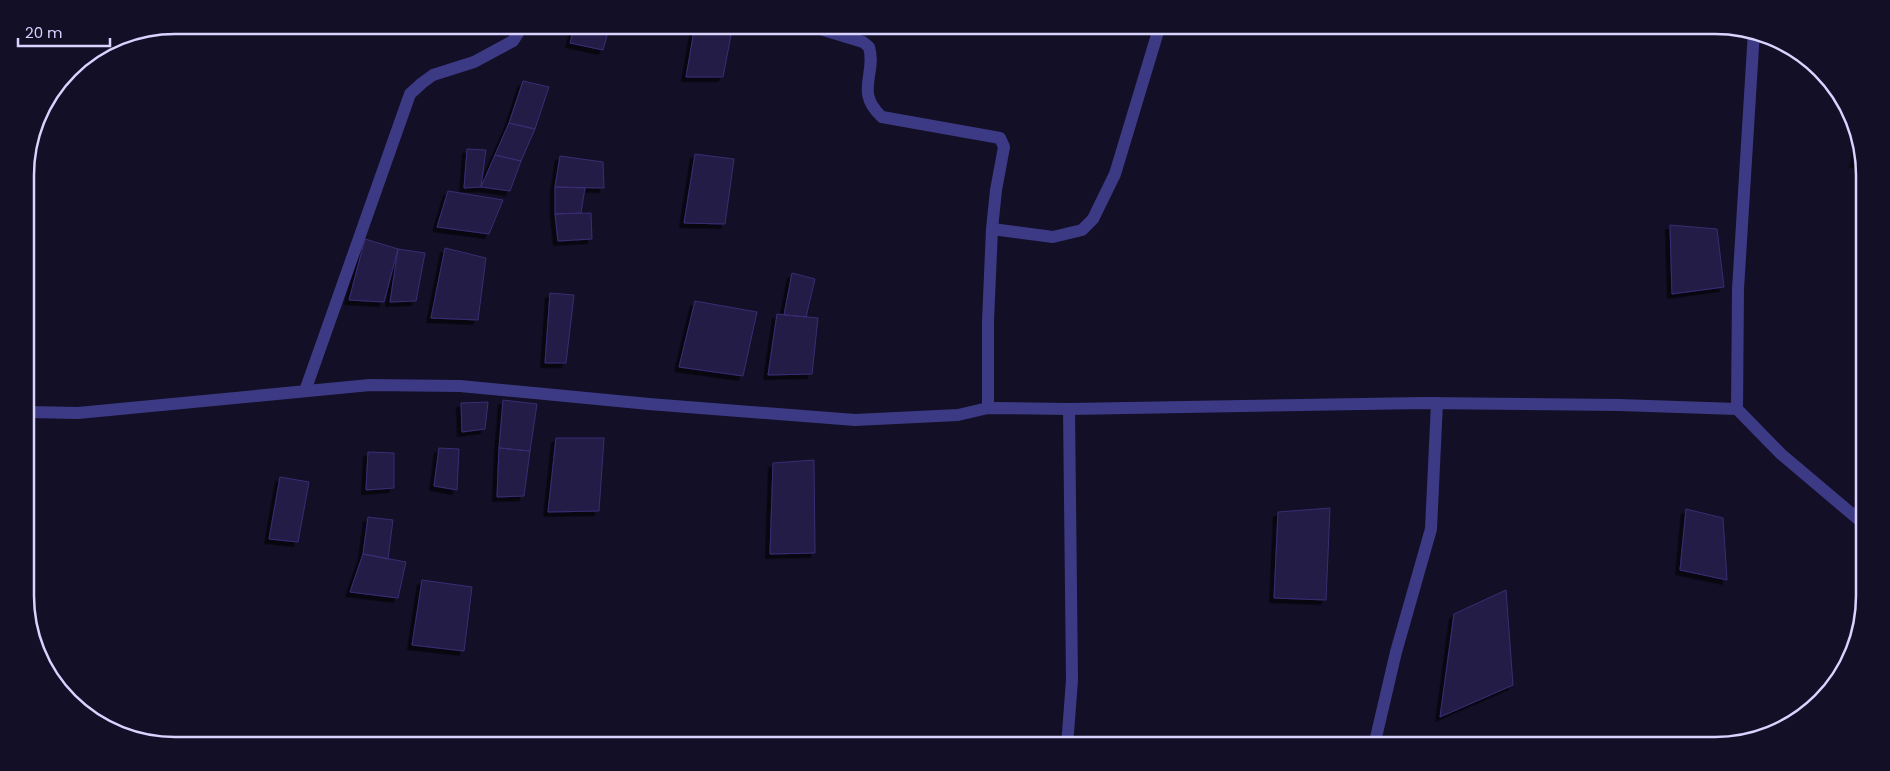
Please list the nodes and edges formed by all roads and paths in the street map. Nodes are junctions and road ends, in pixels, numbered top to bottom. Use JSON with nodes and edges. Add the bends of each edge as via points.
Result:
{"nodes":[{"id":1,"x":518,"y":34,"type":"edge"},
{"id":2,"x":837,"y":34,"type":"edge"},
{"id":3,"x":1157,"y":34,"type":"edge"},
{"id":4,"x":1753,"y":39,"type":"edge"},
{"id":5,"x":992,"y":228,"type":"junction"},
{"id":6,"x":305,"y":391,"type":"junction"},
{"id":7,"x":1436,"y":403,"type":"junction"},
{"id":8,"x":988,"y":408,"type":"junction"},
{"id":9,"x":1070,"y":409,"type":"junction"},
{"id":10,"x":1736,"y":409,"type":"junction"},
{"id":11,"x":34,"y":412,"type":"edge"},
{"id":12,"x":1856,"y":511,"type":"edge"},
{"id":13,"x":1068,"y":737,"type":"edge"},
{"id":14,"x":1376,"y":737,"type":"edge"}],
"edges":[{"from":1,"to":6,"type":"street","via":[[513,42],[474,62],[433,75],[410,94]]},
{"from":2,"to":5,"type":"street","via":[[870,47],[869,101],[882,117],[1000,138],[1004,153]]},
{"from":3,"to":5,"type":"street","via":[[1115,174],[1093,219],[1082,230],[1054,237]]},
{"from":4,"to":10,"type":"street","via":[[1738,289]]},
{"from":5,"to":8,"type":"street"},
{"from":6,"to":8,"type":"street","via":[[370,385],[460,386],[855,420],[958,415]]},
{"from":6,"to":11,"type":"street","via":[[78,413]]},
{"from":7,"to":9,"type":"street"},
{"from":7,"to":10,"type":"street"},
{"from":7,"to":14,"type":"street","via":[[1431,529]]},
{"from":8,"to":9,"type":"street"},
{"from":9,"to":13,"type":"street","via":[[1072,680]]},
{"from":10,"to":12,"type":"street","via":[[1781,454]]}]}
